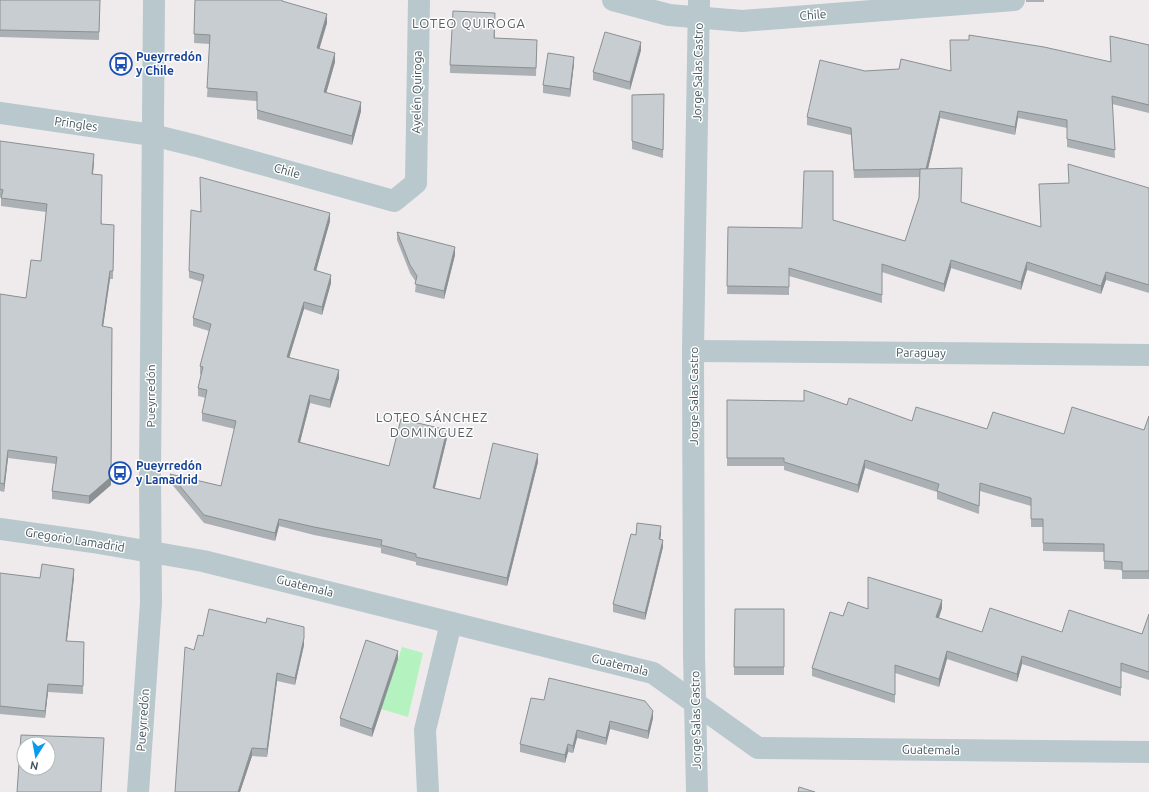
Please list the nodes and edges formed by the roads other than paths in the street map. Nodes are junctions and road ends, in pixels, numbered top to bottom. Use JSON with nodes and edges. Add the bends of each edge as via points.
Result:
{"nodes":[{"id":1,"x":154,"y":0,"type":"edge"},
{"id":2,"x":419,"y":0,"type":"edge"},
{"id":3,"x":613,"y":0,"type":"edge"},
{"id":4,"x":1014,"y":0,"type":"edge"},
{"id":5,"x":699,"y":9,"type":"edge"},
{"id":6,"x":0,"y":113,"type":"edge"},
{"id":7,"x":152,"y":135,"type":"junction"},
{"id":8,"x":416,"y":183,"type":"joint"},
{"id":9,"x":693,"y":350,"type":"junction"},
{"id":10,"x":1149,"y":355,"type":"edge"},
{"id":11,"x":0,"y":529,"type":"edge"},
{"id":12,"x":151,"y":552,"type":"junction"},
{"id":13,"x":451,"y":623,"type":"junction"},
{"id":14,"x":695,"y":703,"type":"junction"},
{"id":15,"x":1149,"y":752,"type":"edge"},
{"id":16,"x":138,"y":792,"type":"edge"},
{"id":17,"x":428,"y":792,"type":"edge"},
{"id":18,"x":697,"y":792,"type":"edge"}],
"edges":[{"from":1,"to":7,"type":"street","name":"Pueyrredón"},
{"from":2,"to":8,"type":"street","name":"Ayelén Quiroga"},
{"from":3,"to":5,"type":"street","name":"Chile","via":[[669,15]]},
{"from":4,"to":5,"type":"street","name":"Chile","via":[[742,20]]},
{"from":5,"to":9,"type":"street","name":"Jorge Salas Castro"},
{"from":6,"to":7,"type":"street","name":"Pringles"},
{"from":7,"to":8,"type":"street","name":"Chile","via":[[394,201]]},
{"from":7,"to":12,"type":"street","name":"Pueyrredón"},
{"from":9,"to":10,"type":"street","name":"Paraguay"},
{"from":9,"to":14,"type":"street","name":"Jorge Salas Castro"},
{"from":11,"to":12,"type":"street","name":"Gregorio Lamadrid"},
{"from":12,"to":13,"type":"street","name":"Guatemala","via":[[203,561]]},
{"from":12,"to":16,"type":"street","name":"Pueyrredón","via":[[151,603]]},
{"from":13,"to":14,"type":"street","name":"Guatemala","via":[[654,673]]},
{"from":13,"to":17,"type":"street","via":[[425,730]]},
{"from":14,"to":15,"type":"street","name":"Guatemala","via":[[758,748]]},
{"from":14,"to":18,"type":"street","name":"Jorge Salas Castro"}]}
